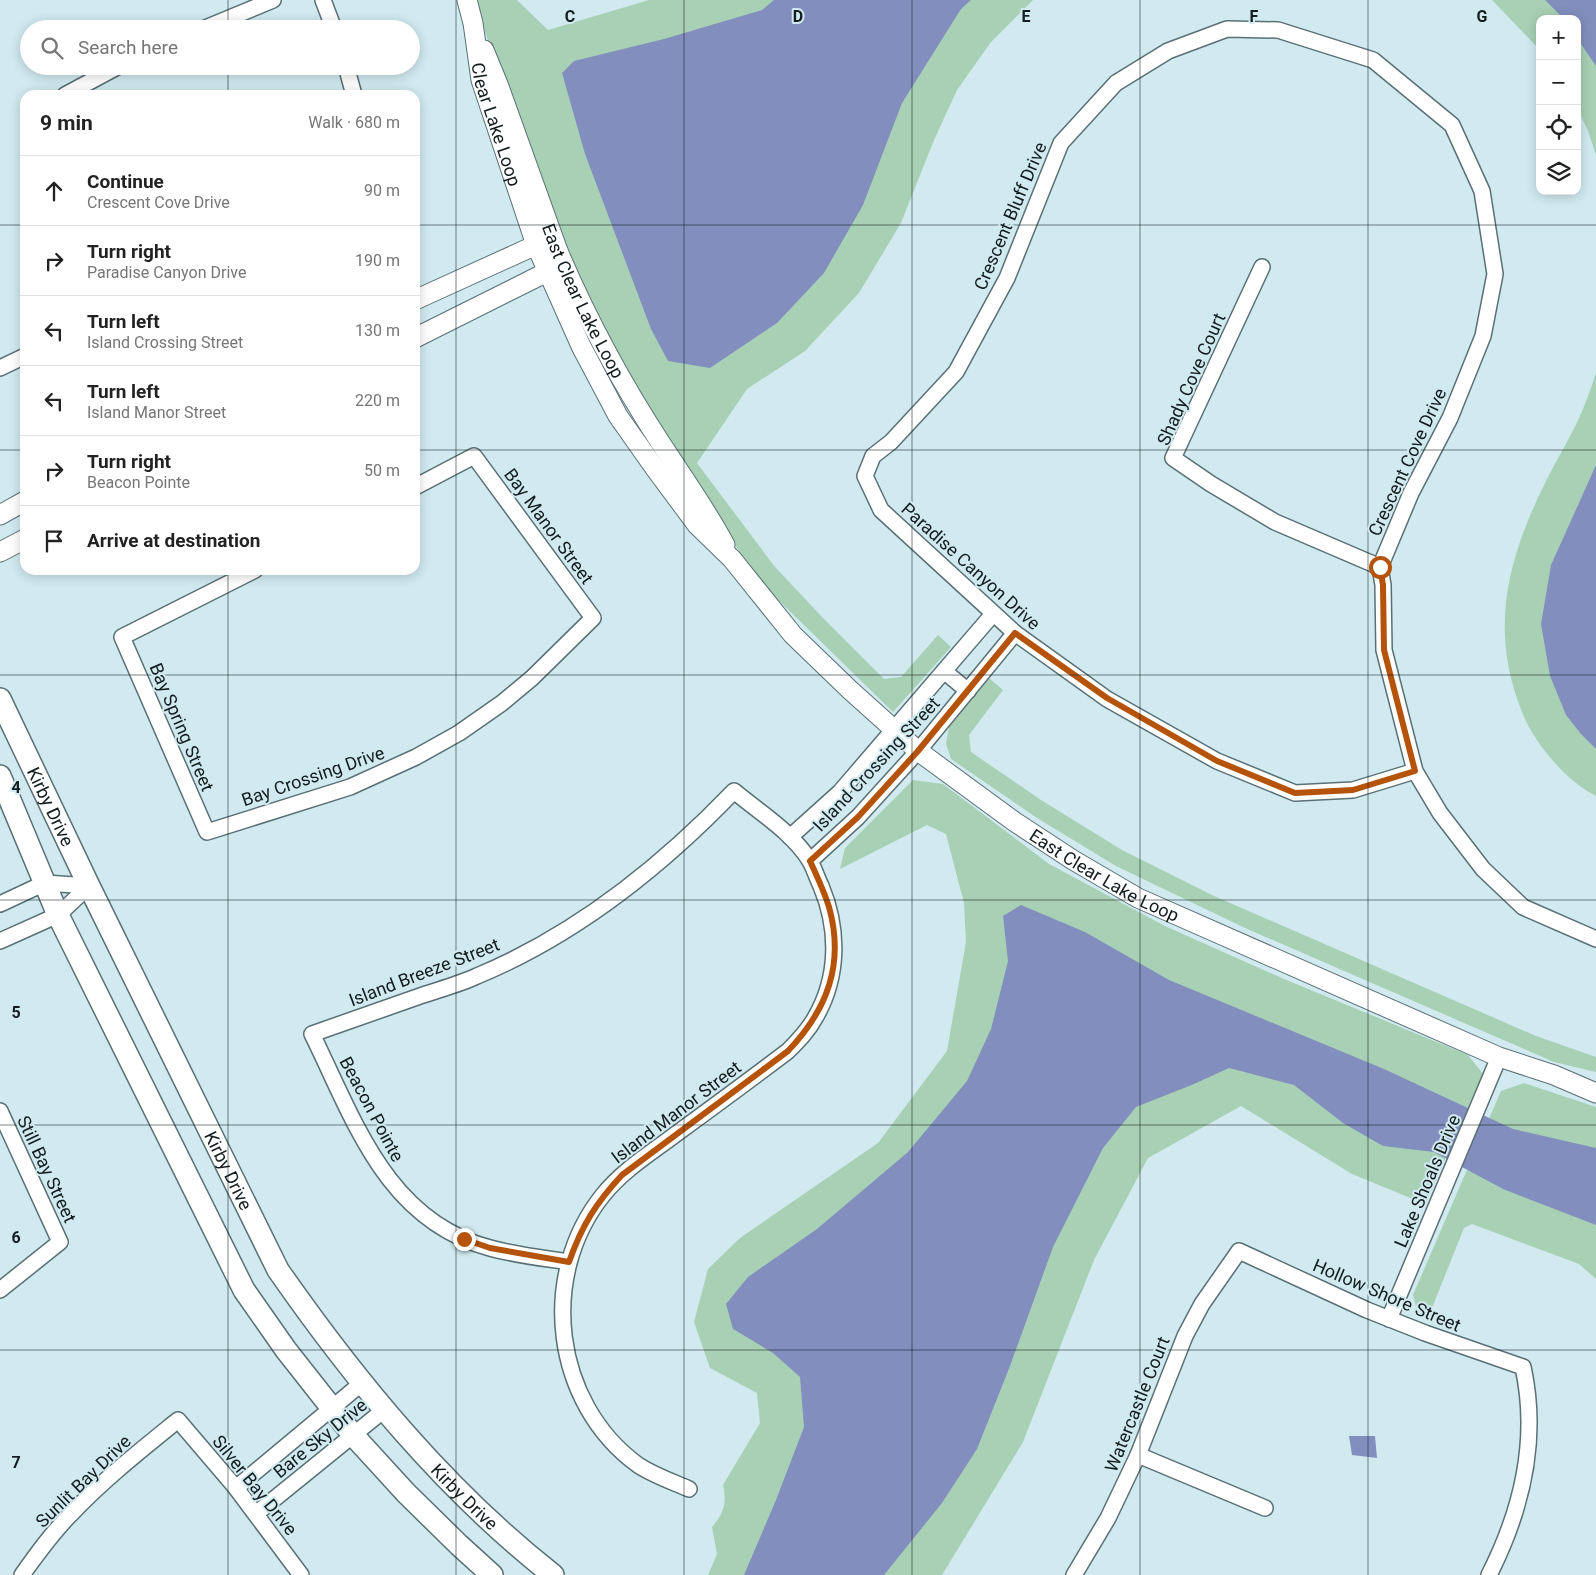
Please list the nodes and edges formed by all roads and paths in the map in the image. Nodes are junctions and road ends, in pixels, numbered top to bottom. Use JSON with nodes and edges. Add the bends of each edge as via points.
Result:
{"nodes":[{"id":1,"x":274,"y":0,"type":"edge"},
{"id":2,"x":323,"y":0,"type":"edge"},
{"id":3,"x":467,"y":0,"type":"edge"},
{"id":4,"x":225,"y":20,"type":"edge"},
{"id":5,"x":331,"y":20,"type":"edge"},
{"id":6,"x":473,"y":23,"type":"junction"},
{"id":7,"x":103,"y":75,"type":"edge"},
{"id":8,"x":348,"y":75,"type":"edge"},
{"id":9,"x":75,"y":90,"type":"edge"},
{"id":10,"x":353,"y":90,"type":"edge"},
{"id":11,"x":536,"y":245,"type":"junction"},
{"id":12,"x":558,"y":252,"type":"junction"},
{"id":13,"x":1262,"y":267,"type":"dead end"},
{"id":14,"x":547,"y":272,"type":"junction"},
{"id":15,"x":1495,"y":274,"type":"joint"},
{"id":16,"x":420,"y":298,"type":"edge"},
{"id":17,"x":420,"y":336,"type":"edge"},
{"id":18,"x":20,"y":358,"type":"edge"},
{"id":19,"x":0,"y":368,"type":"edge"},
{"id":20,"x":420,"y":484,"type":"edge"},
{"id":21,"x":20,"y":504,"type":"edge"},
{"id":22,"x":881,"y":510,"type":"joint"},
{"id":23,"x":0,"y":515,"type":"edge"},
{"id":24,"x":20,"y":542,"type":"edge"},
{"id":25,"x":0,"y":552,"type":"edge"},
{"id":26,"x":732,"y":559,"type":"junction"},
{"id":27,"x":1380,"y":567,"type":"junction"},
{"id":28,"x":245,"y":575,"type":"edge"},
{"id":29,"x":993,"y":614,"type":"junction"},
{"id":30,"x":592,"y":618,"type":"joint"},
{"id":31,"x":1015,"y":633,"type":"junction"},
{"id":32,"x":944,"y":671,"type":"junction"},
{"id":33,"x":968,"y":691,"type":"junction"},
{"id":34,"x":0,"y":699,"type":"edge"},
{"id":35,"x":894,"y":729,"type":"junction"},
{"id":36,"x":918,"y":751,"type":"junction"},
{"id":37,"x":1415,"y":771,"type":"junction"},
{"id":38,"x":0,"y":776,"type":"edge"},
{"id":39,"x":734,"y":792,"type":"joint"},
{"id":40,"x":207,"y":832,"type":"joint"},
{"id":41,"x":790,"y":837,"type":"junction"},
{"id":42,"x":810,"y":861,"type":"junction"},
{"id":43,"x":45,"y":883,"type":"junction"},
{"id":44,"x":89,"y":886,"type":"junction"},
{"id":45,"x":0,"y":904,"type":"edge"},
{"id":46,"x":58,"y":915,"type":"junction"},
{"id":47,"x":1596,"y":939,"type":"edge"},
{"id":48,"x":0,"y":941,"type":"edge"},
{"id":49,"x":312,"y":1034,"type":"joint"},
{"id":50,"x":1499,"y":1057,"type":"junction"},
{"id":51,"x":1554,"y":1075,"type":"junction"},
{"id":52,"x":1596,"y":1079,"type":"edge"},
{"id":53,"x":1596,"y":1093,"type":"edge"},
{"id":54,"x":0,"y":1111,"type":"edge"},
{"id":55,"x":1239,"y":1251,"type":"joint"},
{"id":56,"x":569,"y":1262,"type":"junction"},
{"id":57,"x":0,"y":1290,"type":"edge"},
{"id":58,"x":1389,"y":1319,"type":"junction"},
{"id":59,"x":362,"y":1383,"type":"junction"},
{"id":60,"x":331,"y":1408,"type":"junction"},
{"id":61,"x":384,"y":1410,"type":"junction"},
{"id":62,"x":178,"y":1420,"type":"joint"},
{"id":63,"x":353,"y":1435,"type":"junction"},
{"id":64,"x":1138,"y":1455,"type":"junction"},
{"id":65,"x":236,"y":1488,"type":"junction"},
{"id":66,"x":689,"y":1489,"type":"dead end"},
{"id":67,"x":1265,"y":1508,"type":"dead end"},
{"id":68,"x":257,"y":1513,"type":"junction"},
{"id":69,"x":22,"y":1575,"type":"edge"},
{"id":70,"x":302,"y":1575,"type":"edge"},
{"id":71,"x":492,"y":1575,"type":"edge"},
{"id":72,"x":553,"y":1575,"type":"edge"},
{"id":73,"x":1074,"y":1575,"type":"edge"},
{"id":74,"x":1489,"y":1575,"type":"edge"}],
"edges":[{"from":1,"to":4,"type":"street"},
{"from":2,"to":5,"type":"street"},
{"from":3,"to":6,"type":"street","name":"Clear Lake Loop"},
{"from":6,"to":11,"type":"street","name":"Clear Lake Loop","via":[[481,80]]},
{"from":6,"to":12,"type":"street","name":"East Clear Lake Loop"},
{"from":7,"to":9,"type":"street"},
{"from":8,"to":10,"type":"street"},
{"from":11,"to":12,"type":"street"},
{"from":11,"to":14,"type":"street","name":"East Clear Lake Loop"},
{"from":11,"to":16,"type":"street"},
{"from":12,"to":14,"type":"street"},
{"from":12,"to":26,"type":"street","name":"East Clear Lake Loop","via":[[606,350],[659,440],[713,522]]},
{"from":13,"to":27,"type":"street","name":"Shady Cove Court","via":[[1173,458],[1275,522]]},
{"from":14,"to":17,"type":"street"},
{"from":14,"to":26,"type":"street","name":"East Clear Lake Loop","via":[[618,416],[697,525]]},
{"from":15,"to":22,"type":"street","name":"Crescent Bluff Drive","via":[[1482,190],[1452,124],[1373,60],[1278,30],[1227,29],[1168,51],[1116,83],[1061,143],[1007,278],[956,372],[891,442],[873,456],[865,476]]},
{"from":15,"to":27,"type":"street","name":"Crescent Cove Drive","via":[[1483,336],[1450,418],[1411,493]]},
{"from":18,"to":19,"type":"street"},
{"from":20,"to":30,"type":"street","name":"Bay Manor Street","via":[[474,456]]},
{"from":21,"to":23,"type":"street"},
{"from":22,"to":29,"type":"street","name":"Paradise Canyon Drive"},
{"from":24,"to":25,"type":"street"},
{"from":26,"to":35,"type":"street","name":"East Clear Lake Loop","via":[[793,635]]},
{"from":27,"to":37,"type":"street","name":"Crescent Cove Drive","via":[[1384,650]]},
{"from":28,"to":40,"type":"street","name":"Bay Spring Street","via":[[122,637]]},
{"from":29,"to":31,"type":"street","name":"Paradise Canyon Drive"},
{"from":29,"to":32,"type":"street","name":"Island Crossing Street"},
{"from":30,"to":40,"type":"street","name":"Bay Crossing Drive","via":[[502,703],[459,733],[416,757],[350,787]]},
{"from":31,"to":33,"type":"street","name":"Island Crossing Street"},
{"from":31,"to":37,"type":"street","name":"Paradise Canyon Drive","via":[[1107,698],[1217,761],[1295,793],[1353,790]]},
{"from":32,"to":33,"type":"street"},
{"from":32,"to":35,"type":"street","name":"Island Crossing Street"},
{"from":33,"to":36,"type":"street","name":"Island Crossing Street"},
{"from":34,"to":44,"type":"main road","name":"Kirby Drive"},
{"from":35,"to":36,"type":"street","name":"East Clear Lake Loop"},
{"from":35,"to":41,"type":"street","name":"Island Crossing Street","via":[[840,792]]},
{"from":36,"to":42,"type":"street","name":"Island Crossing Street","via":[[858,817]]},
{"from":36,"to":50,"type":"street","name":"East Clear Lake Loop","via":[[1014,822],[1138,898]]},
{"from":37,"to":47,"type":"street","name":"Crescent Cove Drive","via":[[1440,814],[1483,869],[1523,907]]},
{"from":38,"to":43,"type":"main road","name":"Kirby Drive"},
{"from":39,"to":41,"type":"street","name":"Island Manor Street"},
{"from":39,"to":49,"type":"street","name":"Island Breeze Street","via":[[662,861],[614,899],[545,942],[476,977]]},
{"from":41,"to":42,"type":"street","name":"Island Manor Street"},
{"from":42,"to":56,"type":"street","name":"Island Manor Street","via":[[829,907],[835,951],[826,995],[815,1018],[788,1051],[622,1175],[589,1216]]},
{"from":43,"to":44,"type":"street"},
{"from":43,"to":45,"type":"street"},
{"from":43,"to":46,"type":"main road","name":"Kirby Drive"},
{"from":44,"to":46,"type":"street"},
{"from":44,"to":59,"type":"main road","name":"Kirby Drive","via":[[278,1270]]},
{"from":46,"to":48,"type":"street"},
{"from":46,"to":60,"type":"main road","name":"Kirby Drive","via":[[244,1290]]},
{"from":49,"to":56,"type":"street","name":"Beacon Pointe","via":[[368,1148],[380,1168],[415,1208],[437,1225],[490,1248]]},
{"from":50,"to":51,"type":"street","name":"East Clear Lake Loop"},
{"from":50,"to":58,"type":"street","name":"Lake Shoals Drive"},
{"from":51,"to":52,"type":"street","name":"East Clear Lake Loop"},
{"from":51,"to":53,"type":"street","name":"East Clear Lake Loop"},
{"from":54,"to":57,"type":"street","name":"Still Bay Street","via":[[60,1242]]},
{"from":55,"to":58,"type":"street","name":"Hollow Shore Street"},
{"from":55,"to":64,"type":"street","name":"Watercastle Court","via":[[1202,1304],[1185,1336]]},
{"from":56,"to":66,"type":"street","name":"Island Manor Street","via":[[562,1298],[562,1326],[566,1354],[585,1403],[606,1434],[639,1466]]},
{"from":58,"to":74,"type":"street","name":"Hollow Shore Street","via":[[1523,1367],[1529,1414],[1523,1482],[1515,1515]]},
{"from":59,"to":60,"type":"street","name":"Bare Sky Drive"},
{"from":59,"to":61,"type":"main road","name":"Kirby Drive"},
{"from":60,"to":63,"type":"main road","name":"Kirby Drive"},
{"from":60,"to":65,"type":"street","name":"Bare Sky Drive"},
{"from":61,"to":63,"type":"street","name":"Bare Sky Drive"},
{"from":61,"to":72,"type":"main road","name":"Kirby Drive","via":[[434,1466]]},
{"from":62,"to":65,"type":"street","name":"Silver Bay Drive"},
{"from":62,"to":69,"type":"street","name":"Sunlit Bay Drive","via":[[71,1514]]},
{"from":63,"to":68,"type":"street","name":"Bare Sky Drive"},
{"from":63,"to":71,"type":"main road","name":"Kirby Drive","via":[[406,1493]]},
{"from":64,"to":67,"type":"street"},
{"from":64,"to":73,"type":"street","name":"Watercastle Court","via":[[1108,1518]]},
{"from":65,"to":68,"type":"street","name":"Silver Bay Drive"},
{"from":68,"to":70,"type":"street","name":"Silver Bay Drive"}]}
